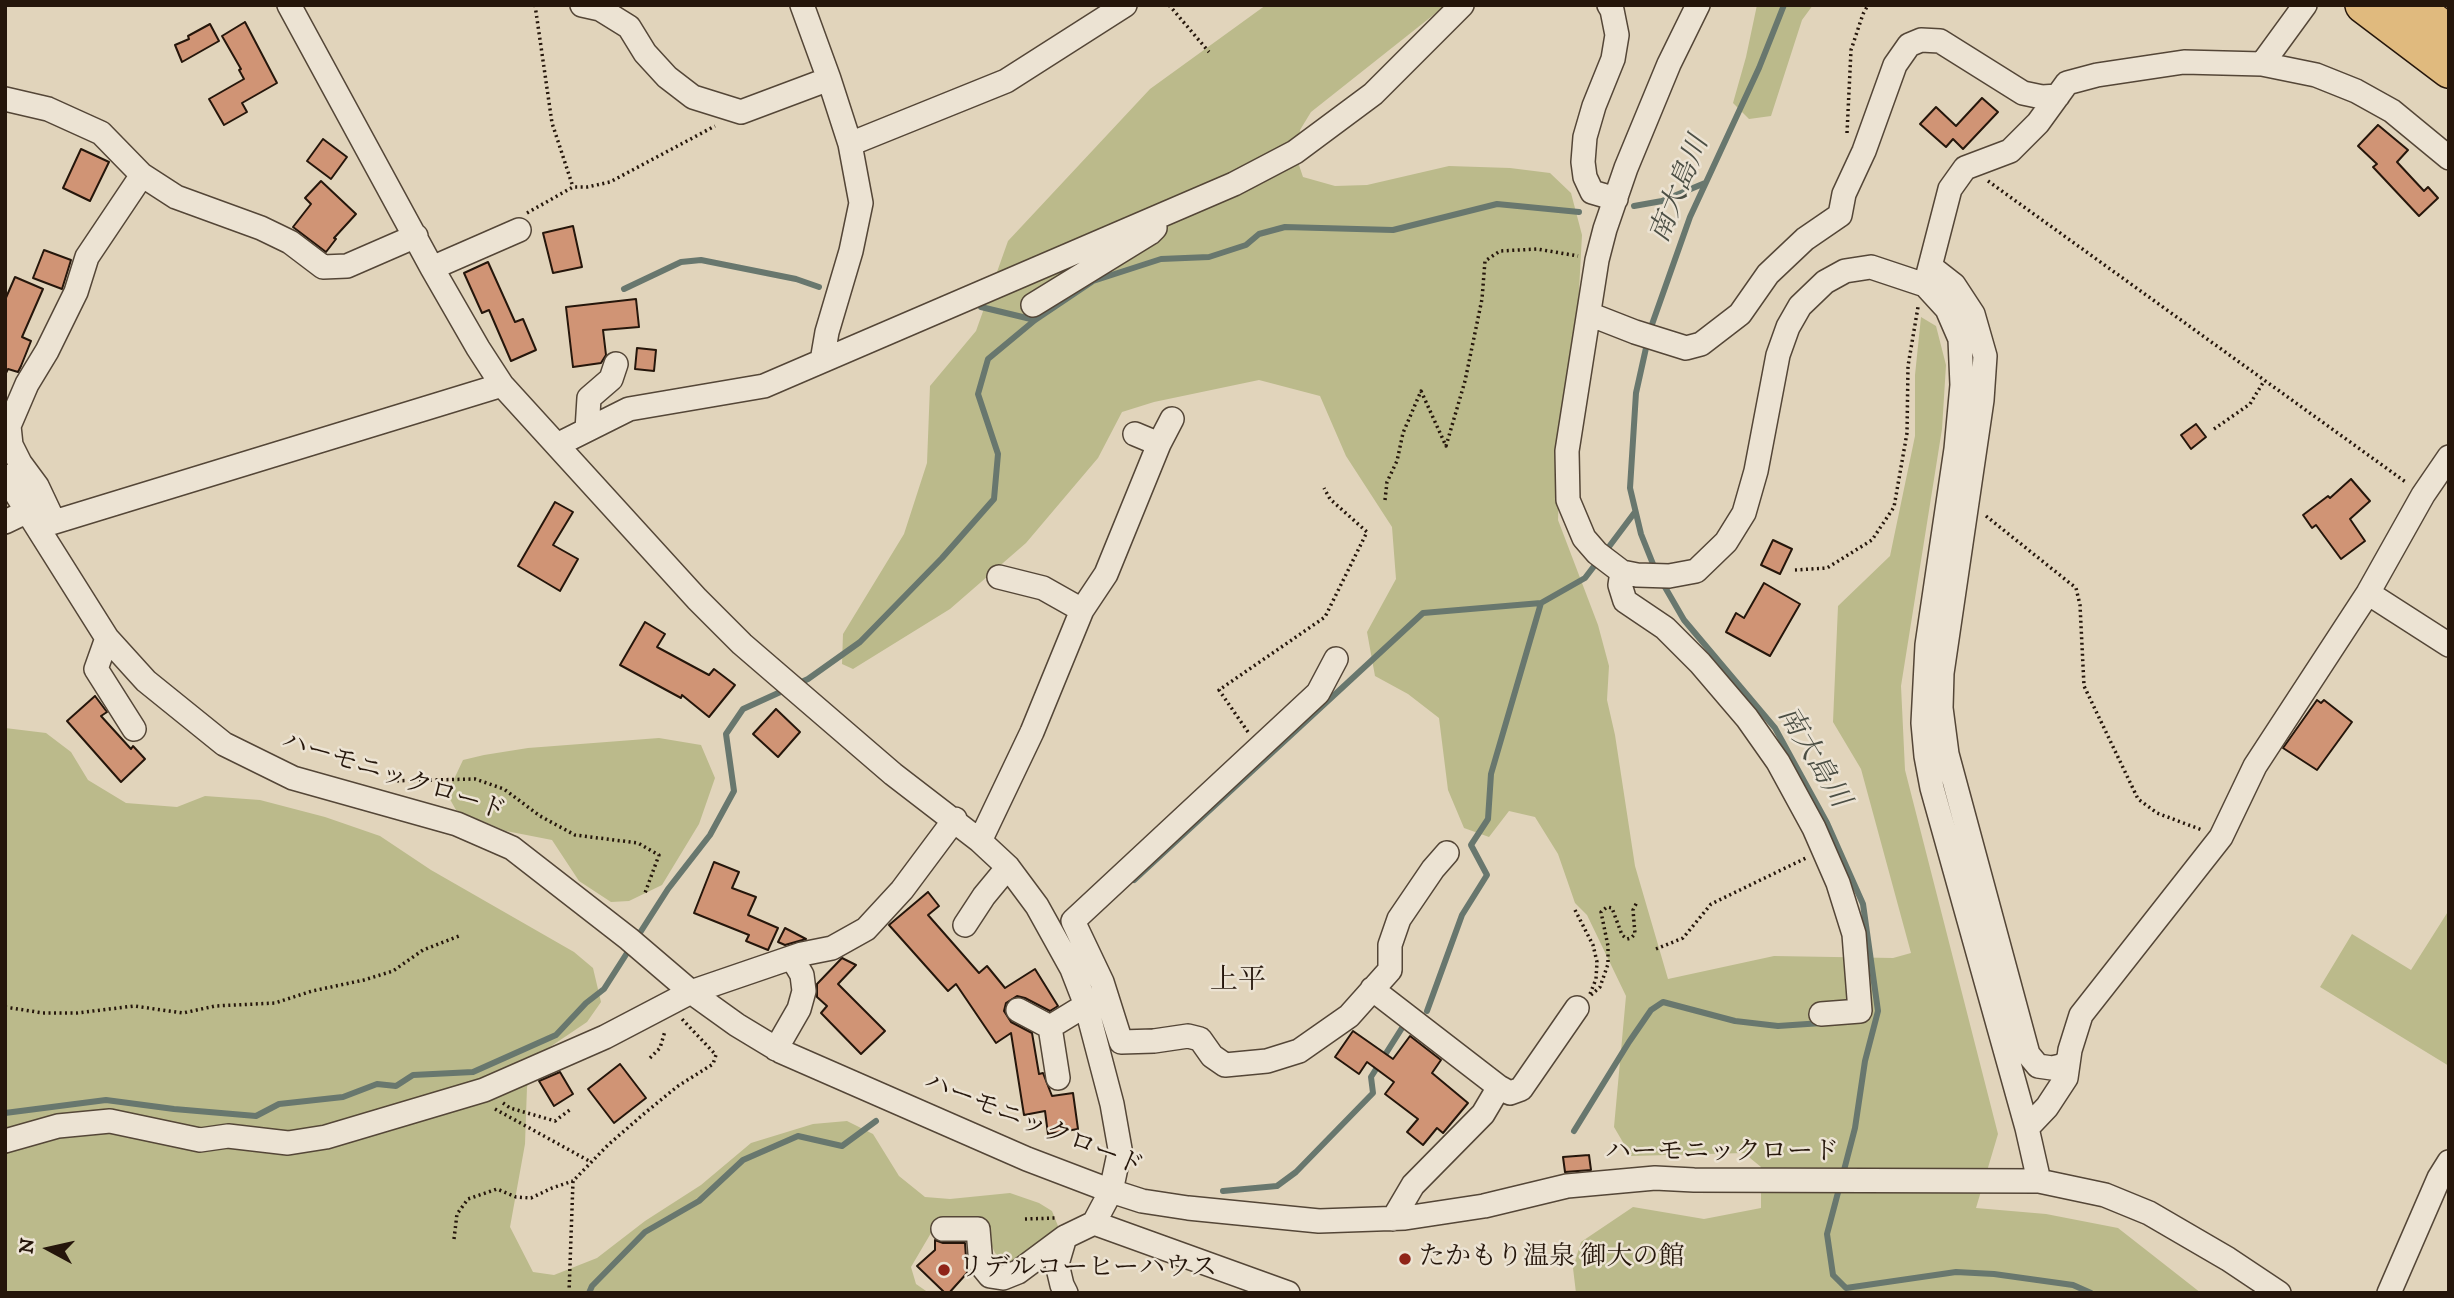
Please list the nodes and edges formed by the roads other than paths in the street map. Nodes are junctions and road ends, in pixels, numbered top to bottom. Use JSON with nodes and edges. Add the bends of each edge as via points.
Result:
{"nodes":[{"id":1,"x":289,"y":5,"type":"edge"},
{"id":2,"x":582,"y":5,"type":"edge"},
{"id":3,"x":802,"y":5,"type":"edge"},
{"id":4,"x":1125,"y":5,"type":"edge"},
{"id":5,"x":1462,"y":5,"type":"edge"},
{"id":6,"x":1609,"y":5,"type":"edge"},
{"id":7,"x":1698,"y":5,"type":"edge"},
{"id":8,"x":2363,"y":5,"type":"edge"},
{"id":9,"x":2412,"y":5,"type":"edge"},
{"id":10,"x":2300,"y":11,"type":"edge"},
{"id":11,"x":2449,"y":33,"type":"edge"},
{"id":12,"x":2262,"y":64,"type":"junction"},
{"id":13,"x":2449,"y":70,"type":"edge"},
{"id":14,"x":829,"y":79,"type":"junction"},
{"id":15,"x":2058,"y":96,"type":"junction"},
{"id":16,"x":5,"y":99,"type":"edge"},
{"id":17,"x":850,"y":144,"type":"junction"},
{"id":18,"x":2449,"y":158,"type":"edge"},
{"id":19,"x":142,"y":175,"type":"junction"},
{"id":20,"x":1616,"y":199,"type":"junction"},
{"id":21,"x":1171,"y":211,"type":"junction"},
{"id":22,"x":519,"y":230,"type":"road end"},
{"id":23,"x":416,"y":236,"type":"junction"},
{"id":24,"x":432,"y":268,"type":"junction"},
{"id":25,"x":1928,"y":276,"type":"junction"},
{"id":26,"x":1033,"y":305,"type":"dead end"},
{"id":27,"x":1589,"y":314,"type":"junction"},
{"id":28,"x":822,"y":361,"type":"junction"},
{"id":29,"x":616,"y":364,"type":"dead end"},
{"id":30,"x":502,"y":385,"type":"junction"},
{"id":31,"x":1172,"y":419,"type":"dead end"},
{"id":32,"x":587,"y":430,"type":"junction"},
{"id":33,"x":1135,"y":434,"type":"dead end"},
{"id":34,"x":557,"y":444,"type":"junction"},
{"id":35,"x":1159,"y":444,"type":"junction"},
{"id":36,"x":2449,"y":457,"type":"edge"},
{"id":37,"x":5,"y":477,"type":"edge"},
{"id":38,"x":40,"y":520,"type":"junction"},
{"id":39,"x":5,"y":522,"type":"edge"},
{"id":40,"x":1617,"y":566,"type":"junction"},
{"id":41,"x":999,"y":577,"type":"dead end"},
{"id":42,"x":2368,"y":593,"type":"junction"},
{"id":43,"x":1082,"y":610,"type":"junction"},
{"id":44,"x":107,"y":638,"type":"junction"},
{"id":45,"x":2449,"y":645,"type":"edge"},
{"id":46,"x":1336,"y":659,"type":"dead end"},
{"id":47,"x":134,"y":729,"type":"dead end"},
{"id":48,"x":955,"y":819,"type":"junction"},
{"id":49,"x":980,"y":841,"type":"junction"},
{"id":50,"x":1447,"y":853,"type":"dead end"},
{"id":51,"x":1008,"y":867,"type":"junction"},
{"id":52,"x":965,"y":925,"type":"dead end"},
{"id":53,"x":792,"y":958,"type":"junction"},
{"id":54,"x":1082,"y":965,"type":"junction"},
{"id":55,"x":1372,"y":989,"type":"junction"},
{"id":56,"x":691,"y":992,"type":"junction"},
{"id":57,"x":1086,"y":1005,"type":"junction"},
{"id":58,"x":1577,"y":1008,"type":"dead end"},
{"id":59,"x":1018,"y":1010,"type":"dead end"},
{"id":60,"x":1821,"y":1014,"type":"dead end"},
{"id":61,"x":1050,"y":1027,"type":"junction"},
{"id":62,"x":776,"y":1049,"type":"junction"},
{"id":63,"x":2068,"y":1061,"type":"junction"},
{"id":64,"x":1058,"y":1078,"type":"dead end"},
{"id":65,"x":1499,"y":1087,"type":"junction"},
{"id":66,"x":2027,"y":1128,"type":"junction"},
{"id":67,"x":5,"y":1141,"type":"edge"},
{"id":68,"x":2449,"y":1162,"type":"edge"},
{"id":69,"x":2039,"y":1181,"type":"junction"},
{"id":70,"x":1111,"y":1191,"type":"junction"},
{"id":71,"x":1393,"y":1219,"type":"junction"},
{"id":72,"x":1094,"y":1223,"type":"junction"},
{"id":73,"x":1061,"y":1227,"type":"junction"},
{"id":74,"x":943,"y":1229,"type":"dead end"},
{"id":75,"x":1064,"y":1290,"type":"edge"},
{"id":76,"x":1288,"y":1293,"type":"edge"},
{"id":77,"x":2279,"y":1293,"type":"edge"},
{"id":78,"x":2389,"y":1293,"type":"edge"}],
"edges":[{"from":1,"to":23,"type":"street"},
{"from":2,"to":14,"type":"street","via":[[600,9],[629,27],[645,53],[693,97],[741,111]]},
{"from":3,"to":14,"type":"street"},
{"from":4,"to":17,"type":"street","via":[[1006,81]]},
{"from":5,"to":21,"type":"street","via":[[1373,93],[1295,152]]},
{"from":6,"to":20,"type":"street","via":[[1616,35],[1613,59],[1591,116],[1583,162],[1592,192]]},
{"from":7,"to":20,"type":"street","via":[[1669,64]]},
{"from":8,"to":13,"type":"highway"},
{"from":9,"to":11,"type":"highway"},
{"from":10,"to":12,"type":"street"},
{"from":12,"to":15,"type":"street","via":[[2185,62],[2121,72],[2067,83]]},
{"from":12,"to":18,"type":"street","via":[[2316,75],[2356,91],[2392,111]]},
{"from":14,"to":17,"type":"street"},
{"from":15,"to":25,"type":"street","via":[[2010,151],[1965,168],[1950,189]]},
{"from":15,"to":27,"type":"street","via":[[2023,93],[1940,41],[1909,45],[1895,65],[1840,215],[1805,239],[1768,274],[1740,314],[1701,345],[1686,348]]},
{"from":16,"to":19,"type":"street","via":[[48,110],[101,132]]},
{"from":17,"to":28,"type":"street","via":[[861,203]]},
{"from":19,"to":23,"type":"street","via":[[176,197],[290,242],[323,267],[347,266]]},
{"from":19,"to":38,"type":"street","via":[[86,257],[76,292],[26,384],[9,426],[11,445],[37,486]]},
{"from":20,"to":27,"type":"street","via":[[1597,260]]},
{"from":21,"to":26,"type":"street","via":[[1150,233]]},
{"from":21,"to":28,"type":"street"},
{"from":22,"to":24,"type":"street"},
{"from":23,"to":24,"type":"street"},
{"from":24,"to":30,"type":"street"},
{"from":25,"to":40,"type":"street","via":[[1871,267],[1845,271],[1825,282],[1800,306],[1788,327],[1744,513],[1726,542],[1696,571],[1670,576]]},
{"from":25,"to":63,"type":"street","via":[[1954,285],[1973,314],[1985,356],[1942,673],[1947,754],[2028,1054],[2038,1066],[2052,1068]]},
{"from":25,"to":66,"type":"street","via":[[1960,339],[1962,385],[1927,645],[1926,756]]},
{"from":27,"to":40,"type":"street","via":[[1567,451],[1568,500],[1584,538]]},
{"from":28,"to":32,"type":"street","via":[[764,386],[629,409]]},
{"from":29,"to":32,"type":"street","via":[[611,379],[589,398]]},
{"from":30,"to":34,"type":"street"},
{"from":30,"to":38,"type":"street"},
{"from":31,"to":35,"type":"street"},
{"from":32,"to":34,"type":"street"},
{"from":33,"to":35,"type":"street"},
{"from":34,"to":48,"type":"street","via":[[697,599],[780,678],[893,774]]},
{"from":35,"to":43,"type":"street","via":[[1106,574]]},
{"from":36,"to":42,"type":"street"},
{"from":37,"to":38,"type":"street","name":"ハーモニックロード"},
{"from":38,"to":39,"type":"street"},
{"from":38,"to":44,"type":"street","name":"ハーモニックロード"},
{"from":40,"to":60,"type":"street","via":[[1625,600],[1665,628],[1747,718],[1778,762],[1822,846],[1854,934],[1860,1011]]},
{"from":41,"to":43,"type":"street","via":[[1043,588]]},
{"from":42,"to":45,"type":"street"},
{"from":42,"to":63,"type":"street","via":[[2255,766],[2221,837],[2081,1015]]},
{"from":43,"to":49,"type":"street","via":[[1032,732]]},
{"from":44,"to":47,"type":"street","via":[[96,669]]},
{"from":44,"to":56,"type":"street","name":"ハーモニックロード","via":[[146,681],[224,744],[293,778],[457,824],[512,848]]},
{"from":46,"to":54,"type":"street","via":[[1318,693],[1073,921]]},
{"from":48,"to":49,"type":"street"},
{"from":48,"to":53,"type":"street","via":[[866,929],[832,948]]},
{"from":49,"to":51,"type":"street"},
{"from":50,"to":55,"type":"street","via":[[1399,919],[1390,945],[1390,970]]},
{"from":51,"to":52,"type":"street"},
{"from":51,"to":54,"type":"street"},
{"from":53,"to":56,"type":"street"},
{"from":53,"to":62,"type":"street","via":[[802,975],[804,991]]},
{"from":54,"to":55,"type":"street","via":[[1102,982],[1121,1042],[1188,1036],[1200,1039],[1225,1065],[1267,1061],[1299,1051],[1349,1016]]},
{"from":54,"to":57,"type":"street"},
{"from":55,"to":65,"type":"street"},
{"from":56,"to":62,"type":"street","name":"ハーモニックロード"},
{"from":56,"to":67,"type":"street","via":[[605,1037],[484,1090],[326,1137],[288,1143],[228,1136],[200,1140],[110,1121],[58,1126]]},
{"from":57,"to":61,"type":"street"},
{"from":57,"to":70,"type":"street","via":[[1120,1149]]},
{"from":58,"to":65,"type":"street","via":[[1521,1089],[1510,1093]]},
{"from":59,"to":61,"type":"street"},
{"from":61,"to":64,"type":"street"},
{"from":62,"to":70,"type":"street","name":"ハーモニックロード"},
{"from":63,"to":66,"type":"street","via":[[2066,1078],[2048,1107]]},
{"from":65,"to":71,"type":"street","via":[[1483,1114],[1413,1185]]},
{"from":66,"to":69,"type":"street"},
{"from":68,"to":78,"type":"street"},
{"from":69,"to":71,"type":"street","name":"ハーモニックロード","via":[[1656,1178],[1567,1186],[1483,1206]]},
{"from":69,"to":77,"type":"street","name":"ハーモニックロード","via":[[2105,1195],[2149,1213]]},
{"from":70,"to":71,"type":"street","name":"ハーモニックロード","via":[[1235,1213],[1319,1221]]},
{"from":70,"to":72,"type":"street"},
{"from":72,"to":73,"type":"street"},
{"from":72,"to":76,"type":"street"},
{"from":73,"to":74,"type":"street","via":[[1018,1272],[1003,1278],[990,1276],[981,1265],[978,1228]]},
{"from":73,"to":75,"type":"street","via":[[1057,1264]]}]}
